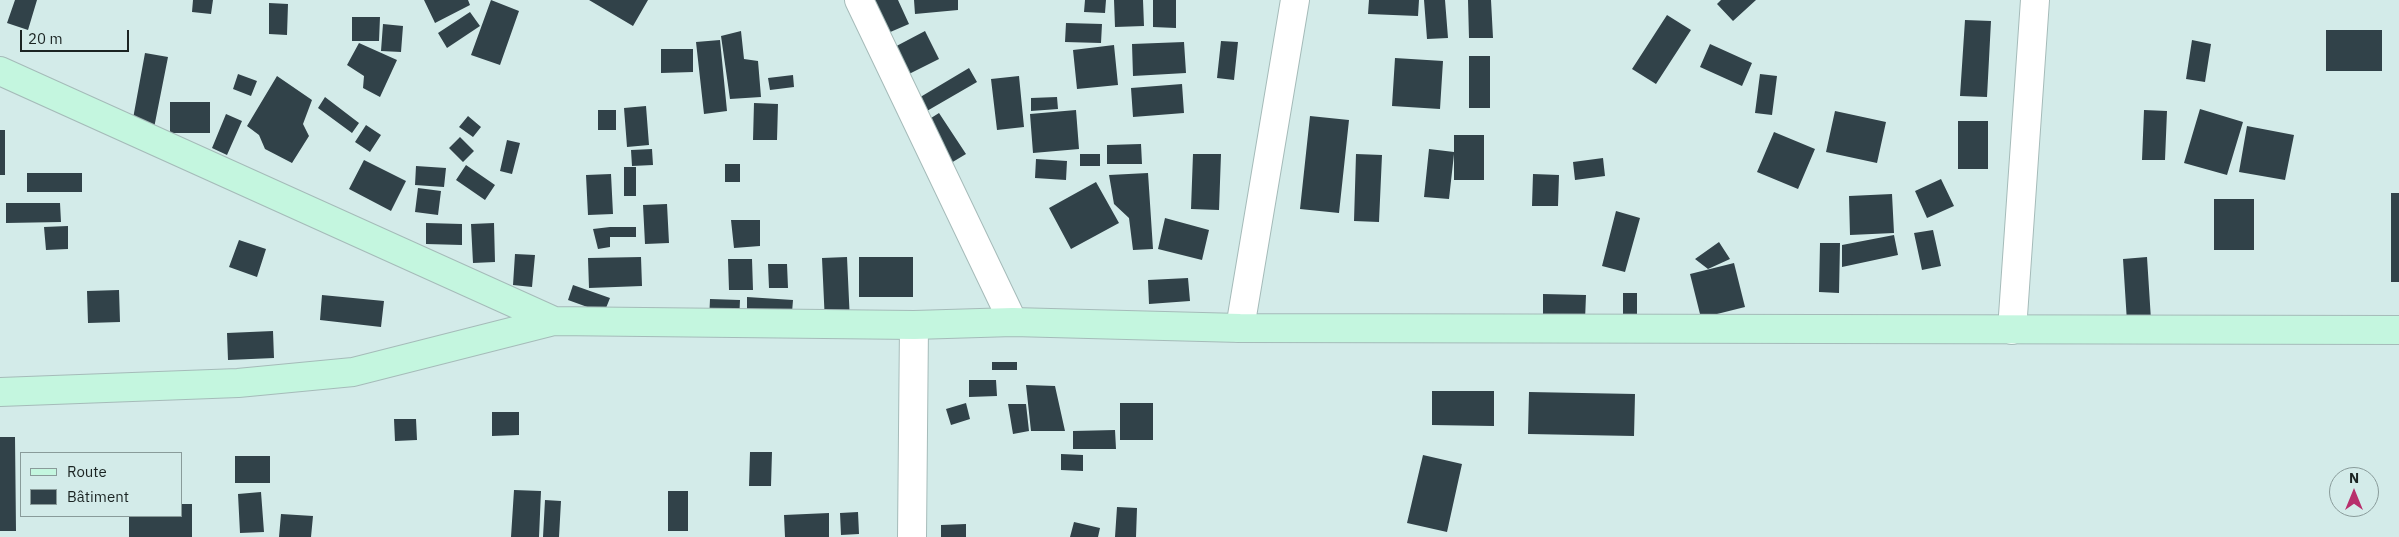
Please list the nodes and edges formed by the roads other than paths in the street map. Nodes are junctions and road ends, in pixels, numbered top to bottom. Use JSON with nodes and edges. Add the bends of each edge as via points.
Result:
{"nodes":[{"id":1,"x":859,"y":0,"type":"edge"},
{"id":2,"x":1295,"y":0,"type":"edge"},
{"id":3,"x":2035,"y":0,"type":"edge"},
{"id":4,"x":0,"y":71,"type":"edge"},
{"id":5,"x":554,"y":321,"type":"junction"},
{"id":6,"x":1012,"y":322,"type":"junction"},
{"id":7,"x":914,"y":325,"type":"junction"},
{"id":8,"x":1240,"y":328,"type":"junction"},
{"id":9,"x":2012,"y":330,"type":"junction"},
{"id":10,"x":2399,"y":330,"type":"edge"},
{"id":11,"x":0,"y":392,"type":"edge"},
{"id":12,"x":912,"y":537,"type":"edge"}],
"edges":[{"from":1,"to":6,"type":"street"},
{"from":2,"to":8,"type":"street"},
{"from":3,"to":9,"type":"street"},
{"from":4,"to":5,"type":"main road"},
{"from":5,"to":7,"type":"main road"},
{"from":5,"to":11,"type":"main road","via":[[353,372],[238,384]]},
{"from":6,"to":7,"type":"main road"},
{"from":6,"to":8,"type":"main road"},
{"from":7,"to":12,"type":"street"},
{"from":8,"to":9,"type":"main road"},
{"from":9,"to":10,"type":"main road"}]}
